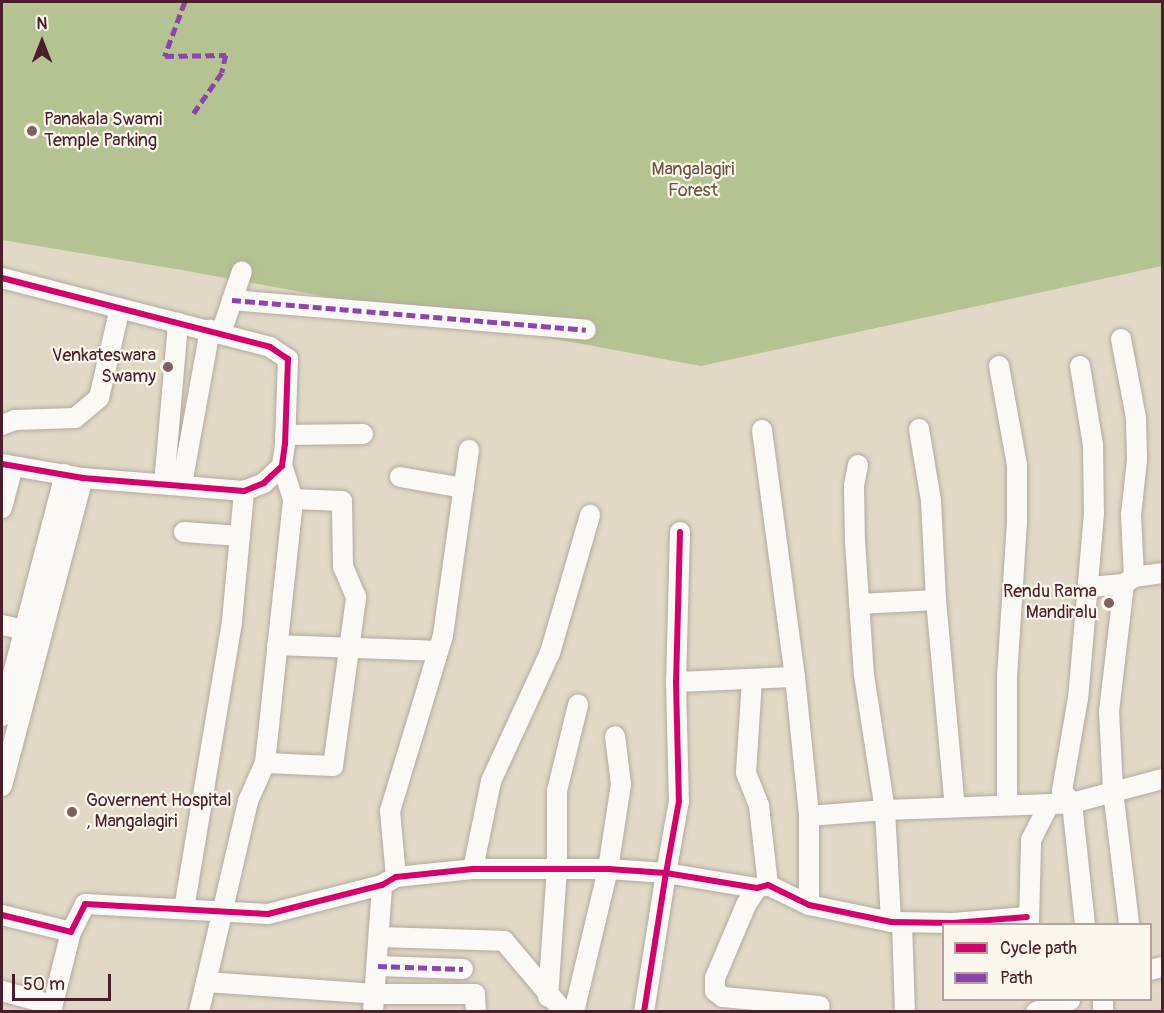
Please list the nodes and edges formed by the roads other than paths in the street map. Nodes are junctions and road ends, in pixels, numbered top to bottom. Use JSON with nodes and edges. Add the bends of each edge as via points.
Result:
{"nodes":[{"id":1,"x":242,"y":271,"type":"dead end"},
{"id":2,"x":2,"y":278,"type":"edge"},
{"id":3,"x":232,"y":300,"type":"junction"},
{"id":4,"x":120,"y":308,"type":"junction"},
{"id":5,"x":178,"y":323,"type":"junction"},
{"id":6,"x":586,"y":330,"type":"dead end"},
{"id":7,"x":215,"y":332,"type":"junction"},
{"id":8,"x":1121,"y":339,"type":"dead end"},
{"id":9,"x":999,"y":366,"type":"dead end"},
{"id":10,"x":1080,"y":366,"type":"dead end"},
{"id":11,"x":2,"y":425,"type":"edge"},
{"id":12,"x":919,"y":429,"type":"dead end"},
{"id":13,"x":762,"y":430,"type":"dead end"},
{"id":14,"x":363,"y":434,"type":"dead end"},
{"id":15,"x":285,"y":435,"type":"junction"},
{"id":16,"x":469,"y":450,"type":"dead end"},
{"id":17,"x":7,"y":465,"type":"edge"},
{"id":18,"x":858,"y":465,"type":"dead end"},
{"id":19,"x":282,"y":466,"type":"junction"},
{"id":20,"x":74,"y":476,"type":"junction"},
{"id":21,"x":400,"y":477,"type":"dead end"},
{"id":22,"x":173,"y":484,"type":"junction"},
{"id":23,"x":464,"y":488,"type":"junction"},
{"id":24,"x":244,"y":491,"type":"junction"},
{"id":25,"x":293,"y":499,"type":"junction"},
{"id":26,"x":2,"y":508,"type":"edge"},
{"id":27,"x":590,"y":515,"type":"dead end"},
{"id":28,"x":183,"y":532,"type":"dead end"},
{"id":29,"x":680,"y":532,"type":"dead end"},
{"id":30,"x":240,"y":536,"type":"junction"},
{"id":31,"x":1162,"y":573,"type":"edge"},
{"id":32,"x":1129,"y":581,"type":"junction"},
{"id":33,"x":1089,"y":587,"type":"junction"},
{"id":34,"x":936,"y":600,"type":"junction"},
{"id":35,"x":859,"y":604,"type":"junction"},
{"id":36,"x":2,"y":625,"type":"edge"},
{"id":37,"x":25,"y":630,"type":"junction"},
{"id":38,"x":278,"y":645,"type":"junction"},
{"id":39,"x":349,"y":647,"type":"junction"},
{"id":40,"x":438,"y":651,"type":"junction"},
{"id":41,"x":795,"y":677,"type":"junction"},
{"id":42,"x":752,"y":680,"type":"junction"},
{"id":43,"x":676,"y":682,"type":"junction"},
{"id":44,"x":578,"y":705,"type":"dead end"},
{"id":45,"x":2,"y":716,"type":"edge"},
{"id":46,"x":615,"y":736,"type":"dead end"},
{"id":47,"x":7,"y":740,"type":"edge"},
{"id":48,"x":265,"y":763,"type":"junction"},
{"id":49,"x":1162,"y":779,"type":"edge"},
{"id":50,"x":2,"y":786,"type":"edge"},
{"id":51,"x":1113,"y":791,"type":"junction"},
{"id":52,"x":1072,"y":803,"type":"junction"},
{"id":53,"x":1007,"y":805,"type":"junction"},
{"id":54,"x":1049,"y":805,"type":"junction"},
{"id":55,"x":955,"y":807,"type":"junction"},
{"id":56,"x":885,"y":810,"type":"junction"},
{"id":57,"x":808,"y":816,"type":"junction"},
{"id":58,"x":473,"y":869,"type":"junction"},
{"id":59,"x":557,"y":869,"type":"junction"},
{"id":60,"x":608,"y":869,"type":"junction"},
{"id":61,"x":666,"y":873,"type":"junction"},
{"id":62,"x":389,"y":881,"type":"junction"},
{"id":63,"x":763,"y":886,"type":"junction"},
{"id":64,"x":809,"y":905,"type":"junction"},
{"id":65,"x":184,"y":909,"type":"junction"},
{"id":66,"x":224,"y":911,"type":"junction"},
{"id":67,"x":2,"y":915,"type":"edge"},
{"id":68,"x":1028,"y":921,"type":"edge"},
{"id":69,"x":897,"y":922,"type":"junction"},
{"id":70,"x":1085,"y":923,"type":"edge"},
{"id":71,"x":1129,"y":923,"type":"edge"},
{"id":72,"x":70,"y":932,"type":"junction"},
{"id":73,"x":379,"y":937,"type":"junction"},
{"id":74,"x":378,"y":966,"type":"junction"},
{"id":75,"x":463,"y":969,"type":"dead end"},
{"id":76,"x":206,"y":982,"type":"junction"},
{"id":77,"x":2,"y":991,"type":"edge"},
{"id":78,"x":548,"y":997,"type":"junction"},
{"id":79,"x":1062,"y":1001,"type":"edge"},
{"id":80,"x":374,"y":1003,"type":"edge"},
{"id":81,"x":820,"y":1006,"type":"dead end"},
{"id":82,"x":1042,"y":1006,"type":"edge"},
{"id":83,"x":52,"y":1008,"type":"edge"},
{"id":84,"x":199,"y":1011,"type":"edge"},
{"id":85,"x":476,"y":1011,"type":"edge"},
{"id":86,"x":564,"y":1011,"type":"edge"},
{"id":87,"x":574,"y":1011,"type":"edge"},
{"id":88,"x":644,"y":1011,"type":"edge"},
{"id":89,"x":905,"y":1011,"type":"edge"}],
"edges":[{"from":1,"to":3,"type":"street"},
{"from":2,"to":4,"type":"street"},
{"from":3,"to":6,"type":"street"},
{"from":3,"to":7,"type":"street"},
{"from":4,"to":5,"type":"street"},
{"from":4,"to":11,"type":"street","via":[[99,398],[75,418],[15,420]]},
{"from":5,"to":7,"type":"street"},
{"from":5,"to":22,"type":"street"},
{"from":7,"to":15,"type":"street","via":[[270,346],[288,359]]},
{"from":7,"to":22,"type":"street"},
{"from":8,"to":32,"type":"street","via":[[1136,418]]},
{"from":9,"to":53,"type":"street","via":[[1017,465],[1007,675]]},
{"from":10,"to":33,"type":"street","via":[[1093,445]]},
{"from":12,"to":34,"type":"street","via":[[931,501]]},
{"from":13,"to":41,"type":"street"},
{"from":14,"to":15,"type":"street"},
{"from":15,"to":19,"type":"street"},
{"from":16,"to":23,"type":"street"},
{"from":17,"to":20,"type":"street"},
{"from":17,"to":26,"type":"street"},
{"from":18,"to":35,"type":"street","via":[[854,486]]},
{"from":19,"to":24,"type":"street","via":[[264,483]]},
{"from":19,"to":25,"type":"street"},
{"from":20,"to":22,"type":"street"},
{"from":20,"to":37,"type":"street"},
{"from":20,"to":47,"type":"street"},
{"from":21,"to":23,"type":"street"},
{"from":22,"to":24,"type":"street"},
{"from":23,"to":40,"type":"street"},
{"from":24,"to":30,"type":"street"},
{"from":25,"to":38,"type":"street"},
{"from":25,"to":39,"type":"street","via":[[342,501],[343,567],[356,597]]},
{"from":27,"to":58,"type":"street","via":[[550,653],[491,781]]},
{"from":28,"to":30,"type":"street"},
{"from":29,"to":43,"type":"street"},
{"from":30,"to":65,"type":"street","via":[[232,621]]},
{"from":31,"to":32,"type":"street"},
{"from":32,"to":33,"type":"street"},
{"from":32,"to":51,"type":"street","via":[[1109,711]]},
{"from":33,"to":52,"type":"street","via":[[1078,698],[1062,790]]},
{"from":34,"to":35,"type":"street"},
{"from":34,"to":55,"type":"street"},
{"from":35,"to":56,"type":"street","via":[[864,675]]},
{"from":36,"to":37,"type":"street"},
{"from":37,"to":45,"type":"street"},
{"from":38,"to":39,"type":"street"},
{"from":38,"to":48,"type":"street"},
{"from":39,"to":40,"type":"street"},
{"from":39,"to":48,"type":"street","via":[[333,766]]},
{"from":40,"to":62,"type":"street","via":[[390,811]]},
{"from":41,"to":42,"type":"street"},
{"from":41,"to":57,"type":"street"},
{"from":42,"to":43,"type":"street"},
{"from":42,"to":63,"type":"street","via":[[746,773],[759,806]]},
{"from":43,"to":61,"type":"street","via":[[679,801]]},
{"from":44,"to":59,"type":"street","via":[[557,791]]},
{"from":46,"to":60,"type":"street","via":[[621,784]]},
{"from":47,"to":50,"type":"street"},
{"from":48,"to":66,"type":"street","via":[[248,801]]},
{"from":49,"to":51,"type":"street"},
{"from":51,"to":52,"type":"street"},
{"from":51,"to":71,"type":"street"},
{"from":52,"to":54,"type":"street"},
{"from":52,"to":70,"type":"street"},
{"from":53,"to":54,"type":"street"},
{"from":53,"to":55,"type":"street"},
{"from":54,"to":68,"type":"street","via":[[1031,840]]},
{"from":55,"to":56,"type":"street"},
{"from":56,"to":57,"type":"street"},
{"from":56,"to":69,"type":"street"},
{"from":57,"to":64,"type":"street"},
{"from":58,"to":59,"type":"street"},
{"from":58,"to":62,"type":"street"},
{"from":59,"to":60,"type":"street"},
{"from":59,"to":78,"type":"street"},
{"from":60,"to":61,"type":"street"},
{"from":60,"to":87,"type":"street"},
{"from":61,"to":63,"type":"street"},
{"from":61,"to":88,"type":"street"},
{"from":62,"to":66,"type":"street","via":[[268,914]]},
{"from":62,"to":73,"type":"street"},
{"from":63,"to":64,"type":"street"},
{"from":63,"to":81,"type":"street","via":[[746,905],[715,978],[715,991],[723,997]]},
{"from":64,"to":69,"type":"street"},
{"from":65,"to":66,"type":"street"},
{"from":65,"to":72,"type":"street","via":[[85,904]]},
{"from":66,"to":76,"type":"street"},
{"from":67,"to":72,"type":"street"},
{"from":68,"to":69,"type":"street"},
{"from":69,"to":89,"type":"street"},
{"from":72,"to":83,"type":"street"},
{"from":73,"to":74,"type":"street"},
{"from":73,"to":78,"type":"street","via":[[504,940]]},
{"from":74,"to":75,"type":"street"},
{"from":74,"to":80,"type":"street"},
{"from":76,"to":80,"type":"street"},
{"from":76,"to":84,"type":"street"},
{"from":77,"to":83,"type":"street"},
{"from":78,"to":86,"type":"street"},
{"from":79,"to":82,"type":"street"},
{"from":80,"to":85,"type":"street","via":[[475,994]]}]}
